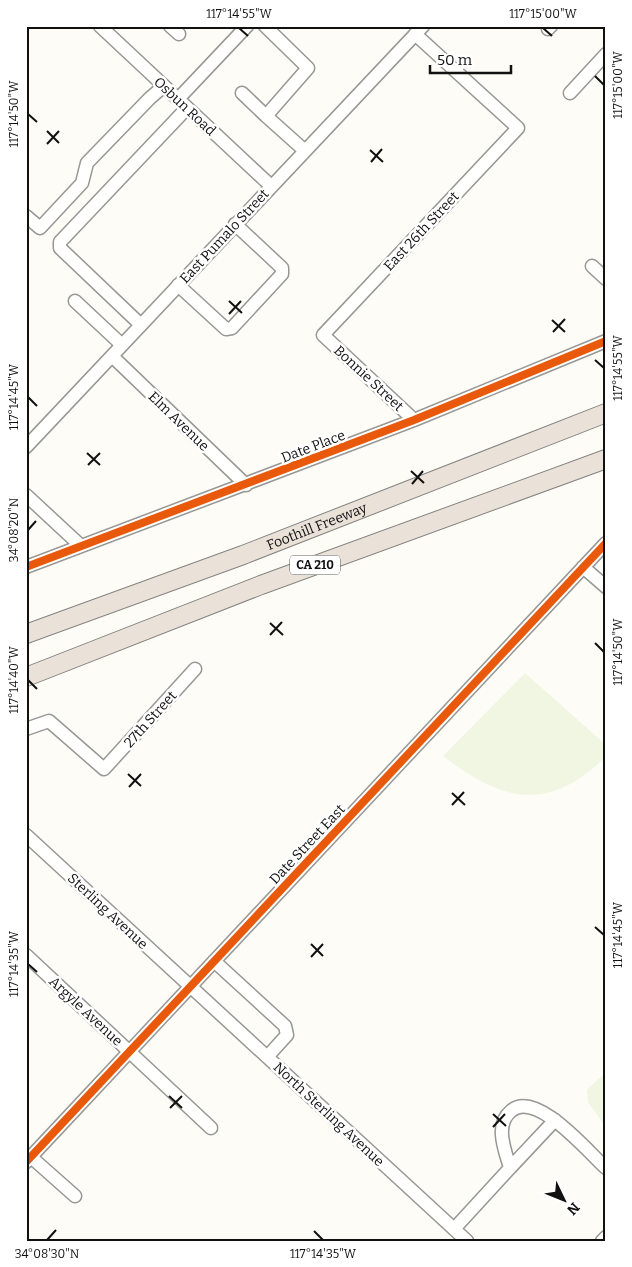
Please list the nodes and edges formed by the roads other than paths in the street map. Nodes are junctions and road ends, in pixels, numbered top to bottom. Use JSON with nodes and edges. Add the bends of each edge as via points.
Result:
{"nodes":[{"id":1,"x":100,"y":26,"type":"edge"},
{"id":2,"x":247,"y":26,"type":"edge"},
{"id":3,"x":265,"y":26,"type":"edge"},
{"id":4,"x":419,"y":30,"type":"edge"},
{"id":5,"x":606,"y":54,"type":"edge"},
{"id":6,"x":164,"y":86,"type":"junction"},
{"id":7,"x":242,"y":93,"type":"dead end"},
{"id":8,"x":570,"y":93,"type":"dead end"},
{"id":9,"x":183,"y":104,"type":"junction"},
{"id":10,"x":266,"y":116,"type":"junction"},
{"id":11,"x":304,"y":150,"type":"junction"},
{"id":12,"x":271,"y":186,"type":"junction"},
{"id":13,"x":26,"y":216,"type":"edge"},
{"id":14,"x":235,"y":224,"type":"junction"},
{"id":15,"x":592,"y":266,"type":"dead end"},
{"id":16,"x":606,"y":279,"type":"edge"},
{"id":17,"x":178,"y":285,"type":"junction"},
{"id":18,"x":75,"y":301,"type":"dead end"},
{"id":19,"x":141,"y":325,"type":"junction"},
{"id":20,"x":323,"y":335,"type":"joint"},
{"id":21,"x":606,"y":341,"type":"edge"},
{"id":22,"x":122,"y":345,"type":"junction"},
{"id":23,"x":112,"y":356,"type":"junction"},
{"id":24,"x":602,"y":414,"type":"edge"},
{"id":25,"x":414,"y":420,"type":"junction"},
{"id":26,"x":26,"y":447,"type":"edge"},
{"id":27,"x":606,"y":459,"type":"edge"},
{"id":28,"x":246,"y":485,"type":"junction"},
{"id":29,"x":26,"y":496,"type":"edge"},
{"id":30,"x":606,"y":542,"type":"edge"},
{"id":31,"x":80,"y":546,"type":"junction"},
{"id":32,"x":583,"y":566,"type":"junction"},
{"id":33,"x":26,"y":567,"type":"edge"},
{"id":34,"x":606,"y":587,"type":"edge"},
{"id":35,"x":26,"y":634,"type":"edge"},
{"id":36,"x":195,"y":669,"type":"dead end"},
{"id":37,"x":26,"y":677,"type":"edge"},
{"id":38,"x":26,"y":729,"type":"edge"},
{"id":39,"x":26,"y":835,"type":"edge"},
{"id":40,"x":26,"y":955,"type":"edge"},
{"id":41,"x":214,"y":961,"type":"junction"},
{"id":42,"x":191,"y":986,"type":"junction"},
{"id":43,"x":130,"y":1052,"type":"junction"},
{"id":44,"x":267,"y":1057,"type":"junction"},
{"id":45,"x":555,"y":1120,"type":"junction"},
{"id":46,"x":211,"y":1128,"type":"dead end"},
{"id":47,"x":29,"y":1160,"type":"edge"},
{"id":48,"x":510,"y":1168,"type":"junction"},
{"id":49,"x":606,"y":1168,"type":"edge"},
{"id":50,"x":75,"y":1196,"type":"dead end"},
{"id":51,"x":454,"y":1229,"type":"junction"},
{"id":52,"x":606,"y":1237,"type":"edge"},
{"id":53,"x":467,"y":1241,"type":"edge"},
{"id":54,"x":602,"y":1241,"type":"edge"}],
"edges":[{"from":1,"to":6,"type":"street","name":"Osbun Road"},
{"from":2,"to":9,"type":"street"},
{"from":3,"to":10,"type":"street","via":[[308,68]]},
{"from":4,"to":11,"type":"street","name":"East Pumalo Street"},
{"from":4,"to":20,"type":"street","name":"East 26th Street","via":[[518,128]]},
{"from":5,"to":8,"type":"street"},
{"from":6,"to":9,"type":"street","name":"Osbun Road"},
{"from":6,"to":13,"type":"street","via":[[86,163],[82,183],[40,228]]},
{"from":7,"to":10,"type":"street"},
{"from":9,"to":12,"type":"street","name":"Osbun Road"},
{"from":9,"to":19,"type":"street","via":[[60,242],[60,248]]},
{"from":10,"to":11,"type":"street"},
{"from":11,"to":12,"type":"street","name":"East Pumalo Street"},
{"from":12,"to":14,"type":"street","name":"East Pumalo Street"},
{"from":14,"to":17,"type":"street","name":"East Pumalo Street"},
{"from":14,"to":17,"type":"street","via":[[282,268],[282,274],[232,328],[226,329]]},
{"from":15,"to":16,"type":"street"},
{"from":17,"to":19,"type":"street","name":"East Pumalo Street"},
{"from":18,"to":22,"type":"street"},
{"from":19,"to":22,"type":"street","name":"East Pumalo Street"},
{"from":20,"to":25,"type":"street","name":"Bonnie Street"},
{"from":21,"to":25,"type":"street","name":"Date Place"},
{"from":22,"to":23,"type":"street","name":"East Pumalo Street"},
{"from":23,"to":26,"type":"street","name":"East Pumalo Street"},
{"from":23,"to":28,"type":"street","name":"Elm Avenue"},
{"from":24,"to":35,"type":"highway","name":"Foothill Freeway","number":"CA 210","via":[[243,555]]},
{"from":25,"to":28,"type":"street","name":"Date Place"},
{"from":27,"to":37,"type":"highway","number":"CA 210","via":[[261,585]]},
{"from":28,"to":31,"type":"street","name":"Date Place"},
{"from":29,"to":31,"type":"street"},
{"from":30,"to":32,"type":"street","name":"Date Street East"},
{"from":31,"to":33,"type":"street","name":"Date Place"},
{"from":32,"to":34,"type":"street"},
{"from":32,"to":41,"type":"street","name":"Date Street East"},
{"from":36,"to":38,"type":"street","name":"27th Street","via":[[104,770],[49,721]]},
{"from":39,"to":42,"type":"street","name":"Sterling Avenue"},
{"from":40,"to":43,"type":"street","name":"Argyle Avenue"},
{"from":41,"to":42,"type":"street","name":"Date Street East"},
{"from":41,"to":44,"type":"street","via":[[288,1030]]},
{"from":42,"to":43,"type":"street","name":"Date Street East"},
{"from":42,"to":44,"type":"street","name":"North Sterling Avenue"},
{"from":43,"to":46,"type":"street","name":"Argyle Avenue"},
{"from":43,"to":47,"type":"street","name":"Date Street East"},
{"from":44,"to":51,"type":"street","name":"North Sterling Avenue"},
{"from":45,"to":48,"type":"street"},
{"from":45,"to":48,"type":"street","via":[[532,1106],[523,1105],[511,1110],[502,1128]]},
{"from":45,"to":49,"type":"street"},
{"from":47,"to":50,"type":"street"},
{"from":48,"to":51,"type":"street"},
{"from":51,"to":53,"type":"street","name":"North Sterling Avenue"},
{"from":52,"to":54,"type":"street"}]}
